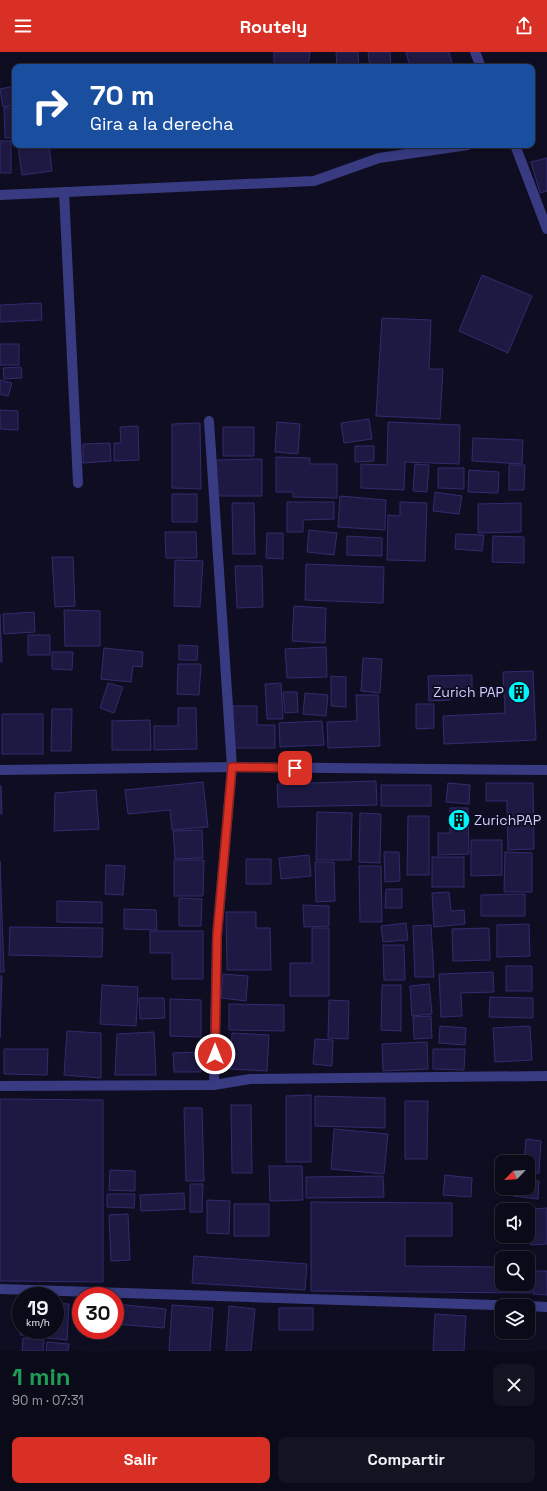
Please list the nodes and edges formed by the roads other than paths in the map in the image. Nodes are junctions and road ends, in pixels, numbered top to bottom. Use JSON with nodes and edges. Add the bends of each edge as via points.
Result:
{"nodes":[{"id":1,"x":475,"y":52,"type":"edge"},
{"id":2,"x":481,"y":64,"type":"edge"},
{"id":3,"x":447,"y":148,"type":"edge"},
{"id":4,"x":516,"y":148,"type":"edge"},
{"id":5,"x":64,"y":192,"type":"junction"},
{"id":6,"x":0,"y":195,"type":"edge"},
{"id":7,"x":547,"y":229,"type":"edge"},
{"id":8,"x":209,"y":421,"type":"dead end"},
{"id":9,"x":78,"y":483,"type":"dead end"},
{"id":10,"x":232,"y":767,"type":"junction"},
{"id":11,"x":0,"y":770,"type":"edge"},
{"id":12,"x":547,"y":770,"type":"edge"},
{"id":13,"x":547,"y":1076,"type":"edge"},
{"id":14,"x":214,"y":1085,"type":"junction"},
{"id":15,"x":0,"y":1086,"type":"edge"},
{"id":16,"x":0,"y":1289,"type":"edge"},
{"id":17,"x":495,"y":1305,"type":"edge"},
{"id":18,"x":535,"y":1306,"type":"edge"},
{"id":19,"x":547,"y":1307,"type":"edge"}],
"edges":[{"from":1,"to":2,"type":"street"},
{"from":3,"to":5,"type":"street","via":[[379,158],[314,181]]},
{"from":4,"to":7,"type":"street"},
{"from":5,"to":6,"type":"street"},
{"from":5,"to":9,"type":"street"},
{"from":8,"to":10,"type":"street"},
{"from":10,"to":11,"type":"street"},
{"from":10,"to":12,"type":"street"},
{"from":10,"to":14,"type":"street","via":[[217,936]]},
{"from":13,"to":14,"type":"street","via":[[250,1080]]},
{"from":14,"to":15,"type":"street"},
{"from":16,"to":17,"type":"street"},
{"from":18,"to":19,"type":"street"}]}
